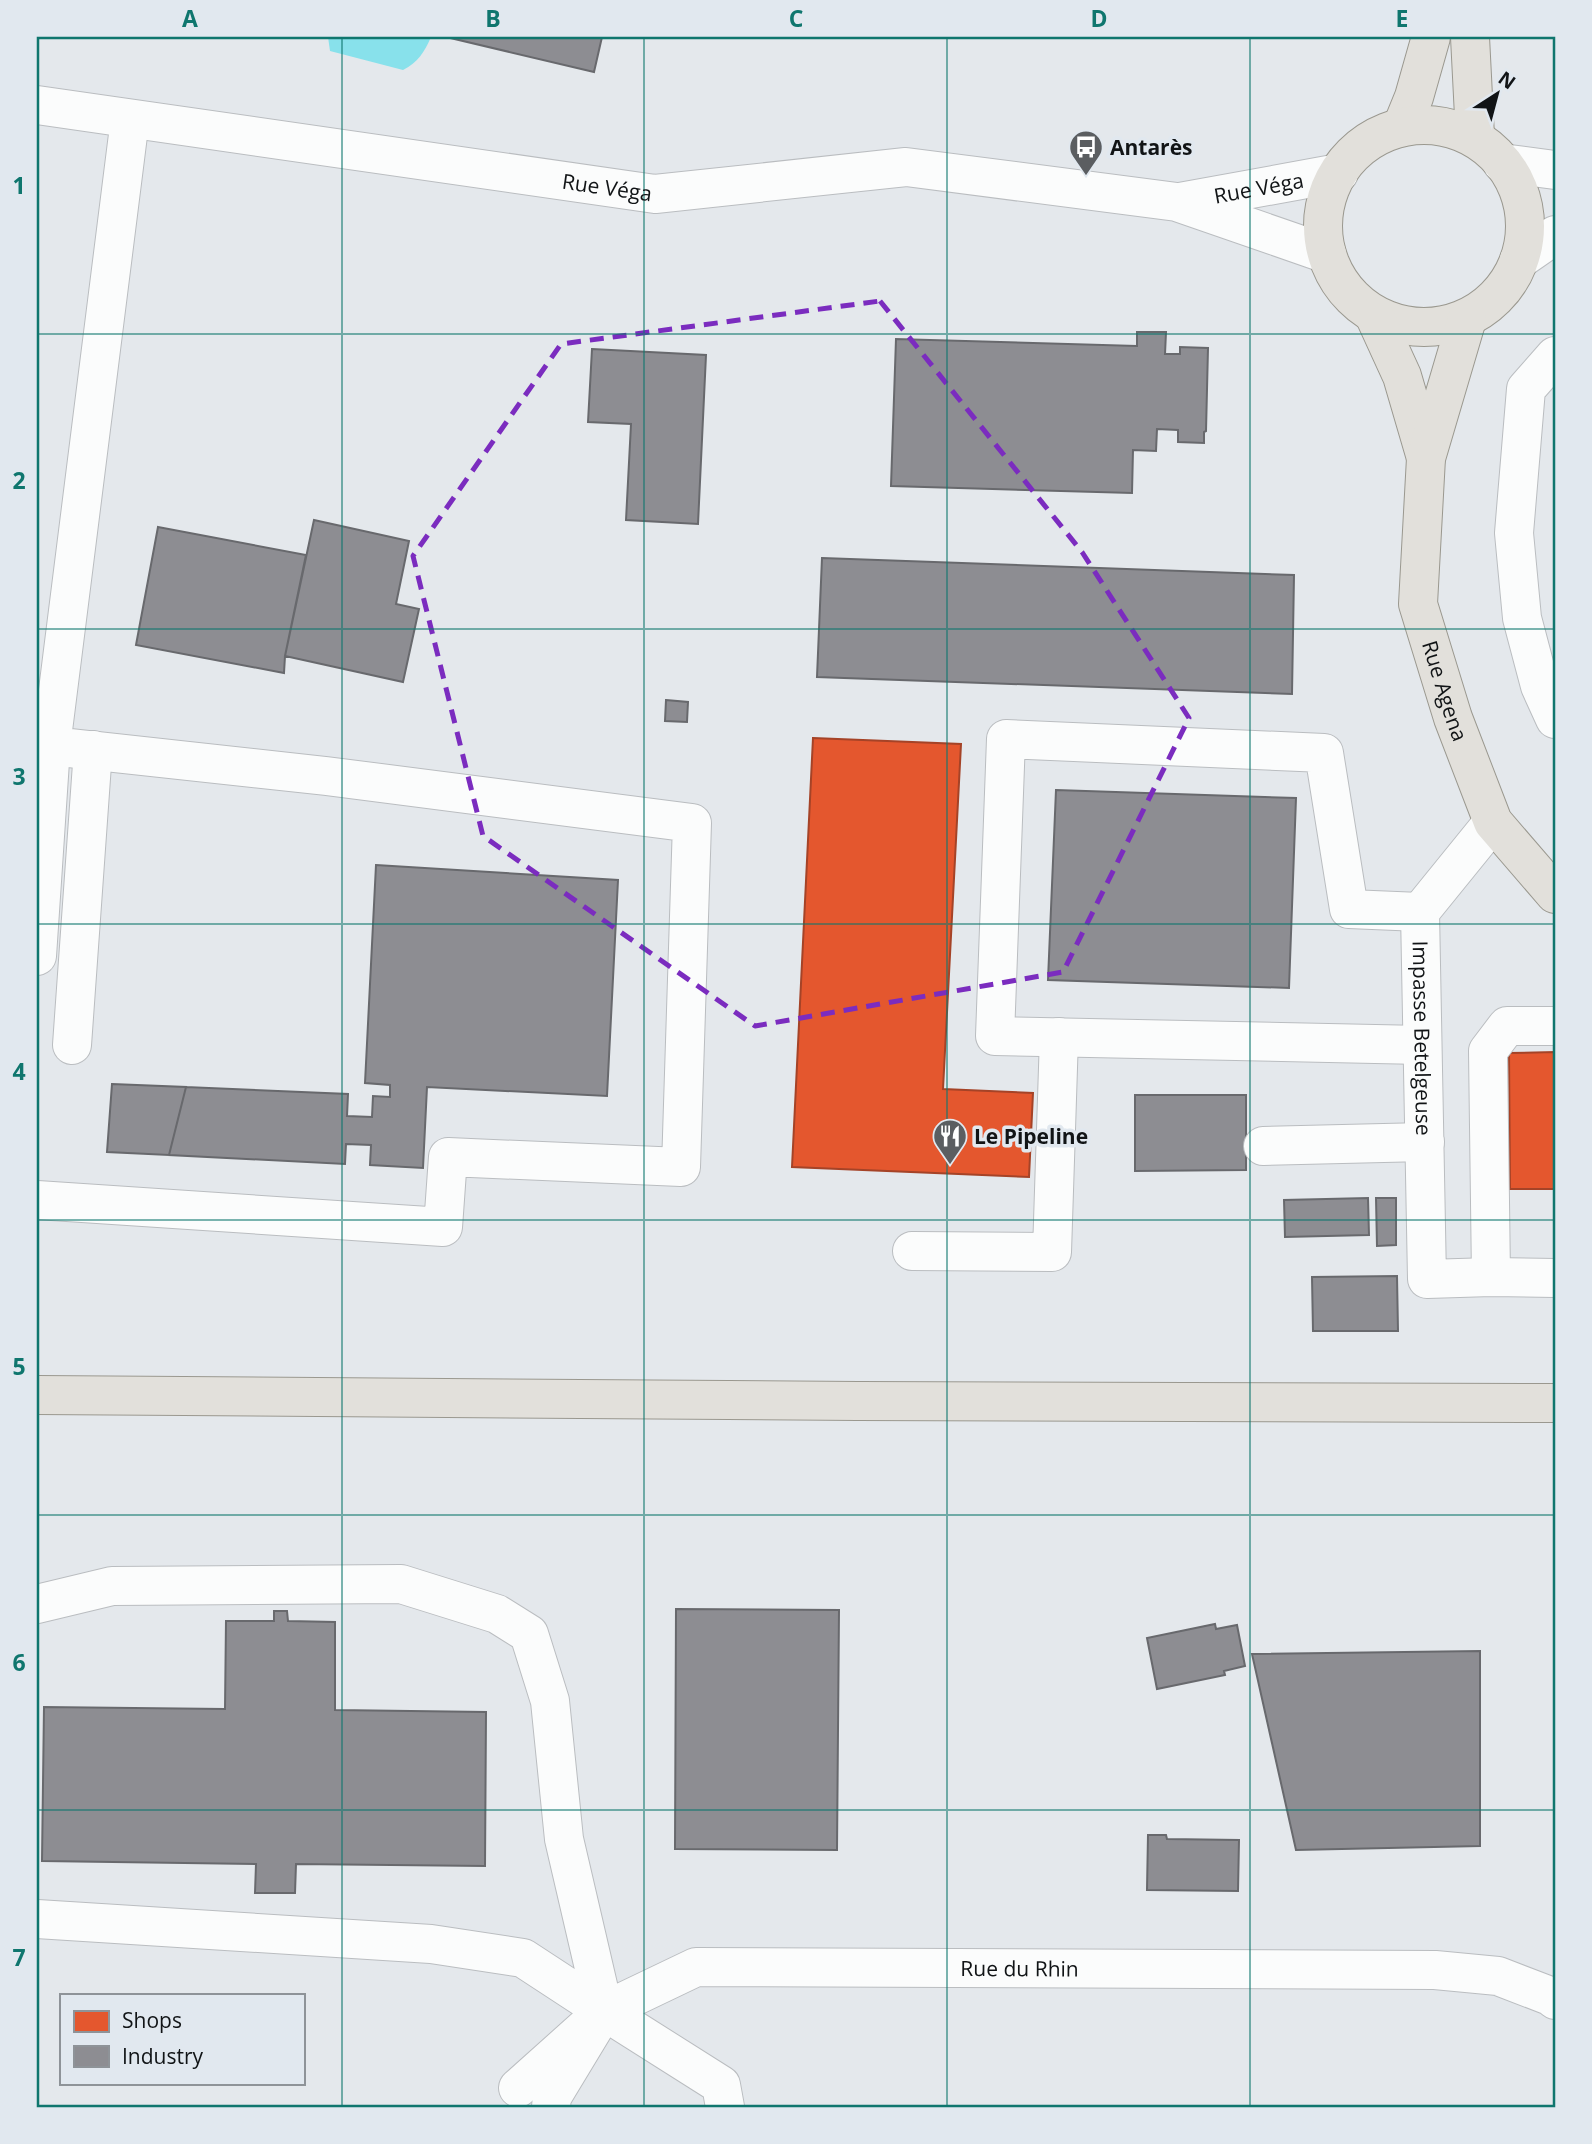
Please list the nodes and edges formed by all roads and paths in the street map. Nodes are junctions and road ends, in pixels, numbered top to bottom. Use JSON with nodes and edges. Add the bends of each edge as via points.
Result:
{"nodes":[{"id":1,"x":1430,"y":37,"type":"edge"},
{"id":2,"x":1470,"y":37,"type":"edge"},
{"id":3,"x":37,"y":105,"type":"edge"},
{"id":4,"x":130,"y":119,"type":"junction"},
{"id":5,"x":1403,"y":124,"type":"junction"},
{"id":6,"x":1475,"y":136,"type":"junction"},
{"id":7,"x":1502,"y":163,"type":"junction"},
{"id":8,"x":1555,"y":170,"type":"edge"},
{"id":9,"x":1339,"y":173,"type":"junction"},
{"id":10,"x":1178,"y":202,"type":"junction"},
{"id":11,"x":1555,"y":235,"type":"edge"},
{"id":12,"x":1327,"y":254,"type":"junction"},
{"id":13,"x":1519,"y":260,"type":"junction"},
{"id":14,"x":1375,"y":317,"type":"junction"},
{"id":15,"x":1467,"y":318,"type":"junction"},
{"id":16,"x":1555,"y":356,"type":"edge"},
{"id":17,"x":1426,"y":458,"type":"junction"},
{"id":18,"x":1545,"y":666,"type":"edge"},
{"id":19,"x":1555,"y":719,"type":"edge"},
{"id":20,"x":51,"y":746,"type":"junction"},
{"id":21,"x":93,"y":750,"type":"junction"},
{"id":22,"x":1493,"y":822,"type":"junction"},
{"id":23,"x":1555,"y":894,"type":"edge"},
{"id":24,"x":1420,"y":912,"type":"junction"},
{"id":25,"x":37,"y":956,"type":"edge"},
{"id":26,"x":1555,"y":1027,"type":"edge"},
{"id":27,"x":1059,"y":1037,"type":"junction"},
{"id":28,"x":72,"y":1045,"type":"dead end"},
{"id":29,"x":1422,"y":1045,"type":"junction"},
{"id":30,"x":1425,"y":1142,"type":"junction"},
{"id":31,"x":1263,"y":1146,"type":"dead end"},
{"id":32,"x":37,"y":1200,"type":"edge"},
{"id":33,"x":912,"y":1251,"type":"dead end"},
{"id":34,"x":1491,"y":1277,"type":"junction"},
{"id":35,"x":1555,"y":1278,"type":"edge"},
{"id":36,"x":37,"y":1395,"type":"edge"},
{"id":37,"x":1555,"y":1403,"type":"edge"},
{"id":38,"x":37,"y":1604,"type":"edge"},
{"id":39,"x":37,"y":1919,"type":"edge"},
{"id":40,"x":1555,"y":2000,"type":"edge"},
{"id":41,"x":604,"y":2011,"type":"junction"},
{"id":42,"x":518,"y":2088,"type":"dead end"},
{"id":43,"x":551,"y":2107,"type":"edge"},
{"id":44,"x":725,"y":2107,"type":"edge"}],
"edges":[{"from":1,"to":5,"type":"main road"},
{"from":2,"to":6,"type":"main road"},
{"from":3,"to":4,"type":"street","name":"Rue Véga"},
{"from":4,"to":10,"type":"street","name":"Rue Véga","via":[[655,194],[906,167]]},
{"from":4,"to":20,"type":"street"},
{"from":5,"to":6,"type":"main road","via":[[1441,124]]},
{"from":5,"to":9,"type":"main road","via":[[1372,138]]},
{"from":6,"to":7,"type":"main road"},
{"from":7,"to":8,"type":"street"},
{"from":7,"to":13,"type":"main road","via":[[1517,191],[1525,223]]},
{"from":9,"to":10,"type":"street","name":"Rue Véga"},
{"from":9,"to":12,"type":"main road","via":[[1324,223]]},
{"from":10,"to":12,"type":"street","name":"Rue Véga"},
{"from":11,"to":13,"type":"street"},
{"from":12,"to":14,"type":"main road","via":[[1340,281]]},
{"from":13,"to":15,"type":"main road","via":[[1488,304]]},
{"from":14,"to":15,"type":"main road","via":[[1421,329]]},
{"from":14,"to":17,"type":"main road","name":"Rue Agena","via":[[1402,376]]},
{"from":15,"to":17,"type":"main road","name":"Rue Agena"},
{"from":16,"to":18,"type":"street","via":[[1526,389],[1514,533],[1522,618]]},
{"from":17,"to":22,"type":"main road","name":"Rue Agena","via":[[1418,604],[1453,718]]},
{"from":18,"to":19,"type":"street","via":[[1540,686]]},
{"from":20,"to":21,"type":"street"},
{"from":20,"to":25,"type":"street"},
{"from":21,"to":28,"type":"street"},
{"from":21,"to":32,"type":"street","via":[[692,823],[681,1167],[448,1157],[443,1227]]},
{"from":22,"to":23,"type":"main road","name":"Rue Agena"},
{"from":22,"to":24,"type":"street","name":"Impasse Betelgeuse"},
{"from":24,"to":27,"type":"street","via":[[1349,909],[1324,752],[1006,739],[995,1036]]},
{"from":24,"to":29,"type":"street","name":"Impasse Betelgeuse"},
{"from":26,"to":34,"type":"street","via":[[1507,1026],[1488,1051]]},
{"from":27,"to":29,"type":"street"},
{"from":27,"to":33,"type":"street","via":[[1052,1252]]},
{"from":29,"to":30,"type":"street","name":"Impasse Betelgeuse"},
{"from":30,"to":31,"type":"street"},
{"from":30,"to":34,"type":"street","name":"Impasse Betelgeuse","via":[[1427,1279]]},
{"from":34,"to":35,"type":"street"},
{"from":36,"to":37,"type":"main road"},
{"from":38,"to":41,"type":"street","via":[[112,1586],[401,1584],[497,1614],[529,1634],[550,1701],[564,1839]]},
{"from":39,"to":41,"type":"street","via":[[431,1944],[523,1958]]},
{"from":40,"to":41,"type":"street","name":"Rue du Rhin","via":[[1498,1976],[1435,1970],[696,1967]]},
{"from":41,"to":42,"type":"street","name":"Rue du Rhin"},
{"from":41,"to":43,"type":"street","via":[[552,2097]]},
{"from":41,"to":44,"type":"street","via":[[721,2085]]}]}
